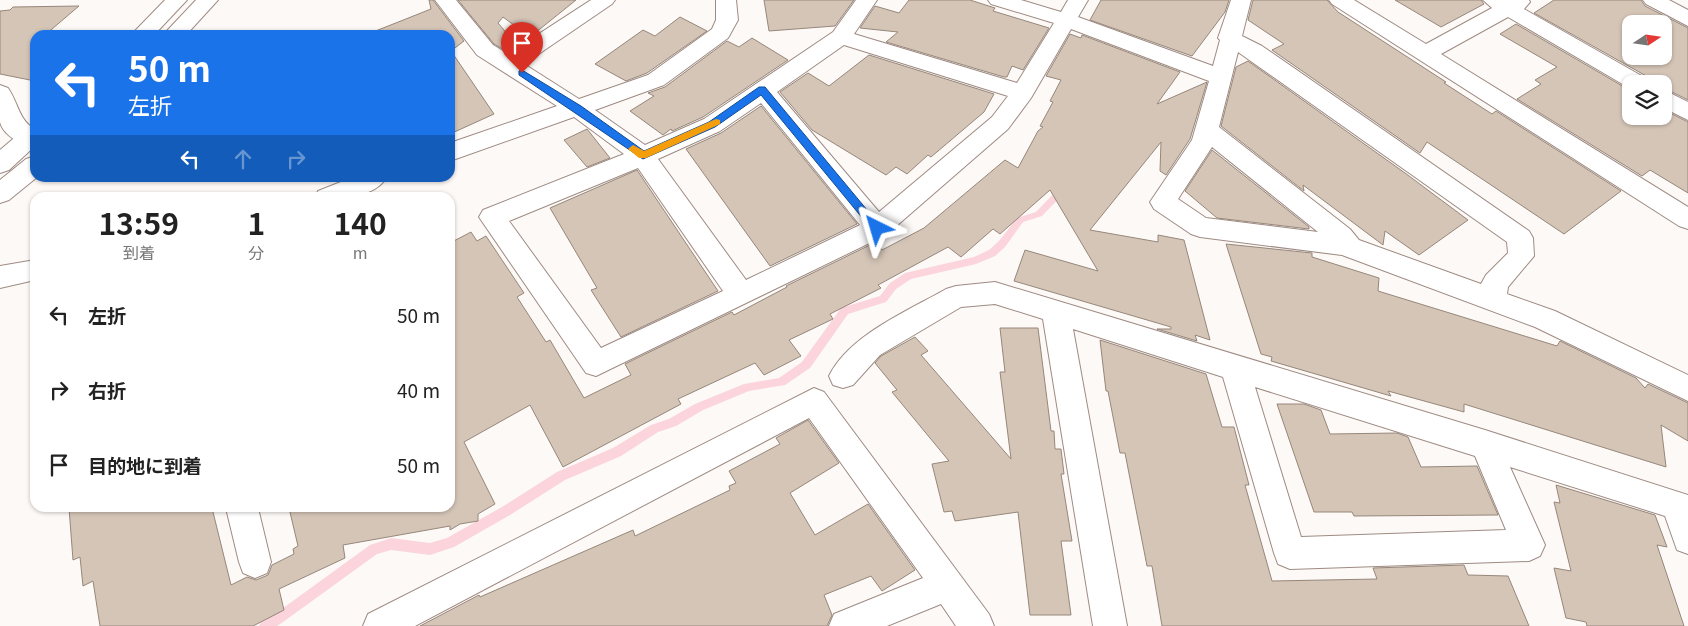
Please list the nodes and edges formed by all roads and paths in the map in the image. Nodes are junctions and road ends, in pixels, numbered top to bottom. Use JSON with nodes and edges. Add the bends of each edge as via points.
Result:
{"nodes":[{"id":1,"x":177,"y":0,"type":"edge"},
{"id":2,"x":208,"y":0,"type":"edge"},
{"id":3,"x":604,"y":0,"type":"edge"},
{"id":4,"x":726,"y":0,"type":"edge"},
{"id":5,"x":867,"y":0,"type":"edge"},
{"id":6,"x":998,"y":0,"type":"edge"},
{"id":7,"x":1241,"y":0,"type":"edge"},
{"id":8,"x":1339,"y":0,"type":"edge"},
{"id":9,"x":1653,"y":0,"type":"edge"},
{"id":10,"x":1509,"y":3,"type":"edge"},
{"id":11,"x":455,"y":4,"type":"edge"},
{"id":12,"x":1072,"y":10,"type":"edge"},
{"id":13,"x":1688,"y":19,"type":"edge"},
{"id":14,"x":470,"y":29,"type":"junction"},
{"id":15,"x":147,"y":30,"type":"edge"},
{"id":16,"x":179,"y":30,"type":"edge"},
{"id":17,"x":455,"y":35,"type":"edge"},
{"id":18,"x":841,"y":37,"type":"junction"},
{"id":19,"x":1229,"y":38,"type":"junction"},
{"id":20,"x":1425,"y":54,"type":"junction"},
{"id":21,"x":508,"y":64,"type":"junction"},
{"id":22,"x":1625,"y":75,"type":"edge"},
{"id":23,"x":1220,"y":77,"type":"junction"},
{"id":24,"x":762,"y":89,"type":"junction"},
{"id":25,"x":1023,"y":93,"type":"junction"},
{"id":26,"x":0,"y":94,"type":"edge"},
{"id":27,"x":1672,"y":103,"type":"edge"},
{"id":28,"x":577,"y":108,"type":"junction"},
{"id":29,"x":1688,"y":112,"type":"edge"},
{"id":30,"x":1207,"y":130,"type":"junction"},
{"id":31,"x":30,"y":134,"type":"edge"},
{"id":32,"x":30,"y":138,"type":"edge"},
{"id":33,"x":455,"y":150,"type":"edge"},
{"id":34,"x":643,"y":156,"type":"junction"},
{"id":35,"x":0,"y":164,"type":"edge"},
{"id":36,"x":30,"y":169,"type":"edge"},
{"id":37,"x":364,"y":182,"type":"edge"},
{"id":38,"x":341,"y":192,"type":"edge"},
{"id":39,"x":0,"y":194,"type":"edge"},
{"id":40,"x":1688,"y":219,"type":"edge"},
{"id":41,"x":877,"y":228,"type":"junction"},
{"id":42,"x":1350,"y":247,"type":"junction"},
{"id":43,"x":30,"y":271,"type":"edge"},
{"id":44,"x":0,"y":278,"type":"edge"},
{"id":45,"x":741,"y":294,"type":"junction"},
{"id":46,"x":1493,"y":300,"type":"junction"},
{"id":47,"x":1056,"y":312,"type":"junction"},
{"id":48,"x":1236,"y":371,"type":"junction"},
{"id":49,"x":843,"y":376,"type":"dead end"},
{"id":50,"x":1688,"y":389,"type":"edge"},
{"id":51,"x":1485,"y":444,"type":"junction"},
{"id":52,"x":243,"y":512,"type":"edge"},
{"id":53,"x":1688,"y":539,"type":"edge"},
{"id":54,"x":255,"y":562,"type":"dead end"},
{"id":55,"x":948,"y":585,"type":"junction"},
{"id":56,"x":380,"y":626,"type":"edge"},
{"id":57,"x":846,"y":626,"type":"edge"},
{"id":58,"x":977,"y":626,"type":"edge"},
{"id":59,"x":1110,"y":626,"type":"edge"}],
"edges":[{"from":1,"to":15,"type":"street"},
{"from":2,"to":16,"type":"street"},
{"from":3,"to":21,"type":"street"},
{"from":4,"to":28,"type":"street","via":[[727,20],[720,33],[672,69],[637,88]]},
{"from":5,"to":18,"type":"street"},
{"from":6,"to":12,"type":"street"},
{"from":7,"to":19,"type":"street"},
{"from":8,"to":20,"type":"street"},
{"from":9,"to":13,"type":"street"},
{"from":10,"to":20,"type":"street"},
{"from":10,"to":22,"type":"street"},
{"from":11,"to":14,"type":"street"},
{"from":12,"to":23,"type":"street"},
{"from":12,"to":25,"type":"street"},
{"from":14,"to":17,"type":"street"},
{"from":14,"to":21,"type":"street","via":[[485,50]]},
{"from":18,"to":24,"type":"street"},
{"from":18,"to":25,"type":"street"},
{"from":19,"to":23,"type":"street"},
{"from":19,"to":46,"type":"street","via":[[1254,51],[1520,238],[1522,256],[1495,283]]},
{"from":20,"to":40,"type":"street"},
{"from":21,"to":28,"type":"street"},
{"from":23,"to":30,"type":"street"},
{"from":24,"to":34,"type":"street","via":[[712,125]]},
{"from":24,"to":41,"type":"street"},
{"from":25,"to":41,"type":"street","via":[[1000,123]]},
{"from":26,"to":31,"type":"street","via":[[8,118],[16,128]]},
{"from":27,"to":29,"type":"street"},
{"from":28,"to":33,"type":"street"},
{"from":28,"to":34,"type":"street"},
{"from":30,"to":42,"type":"street","via":[[1341,236]]},
{"from":30,"to":42,"type":"street","via":[[1204,141],[1163,202],[1200,227]]},
{"from":32,"to":35,"type":"street"},
{"from":34,"to":45,"type":"street"},
{"from":34,"to":45,"type":"street","via":[[492,216],[596,364]]},
{"from":36,"to":39,"type":"street"},
{"from":37,"to":38,"type":"street"},
{"from":41,"to":45,"type":"street"},
{"from":42,"to":46,"type":"street"},
{"from":43,"to":44,"type":"street"},
{"from":46,"to":50,"type":"street","via":[[1545,319]]},
{"from":47,"to":48,"type":"street"},
{"from":47,"to":49,"type":"street","via":[[995,293],[956,297],[870,347]]},
{"from":47,"to":59,"type":"street"},
{"from":48,"to":51,"type":"street"},
{"from":48,"to":51,"type":"street","via":[[1290,552],[1529,545]]},
{"from":51,"to":53,"type":"street","via":[[1677,505]]},
{"from":52,"to":54,"type":"street"},
{"from":55,"to":56,"type":"street","via":[[814,401]]},
{"from":55,"to":57,"type":"street"},
{"from":55,"to":58,"type":"street"}]}
